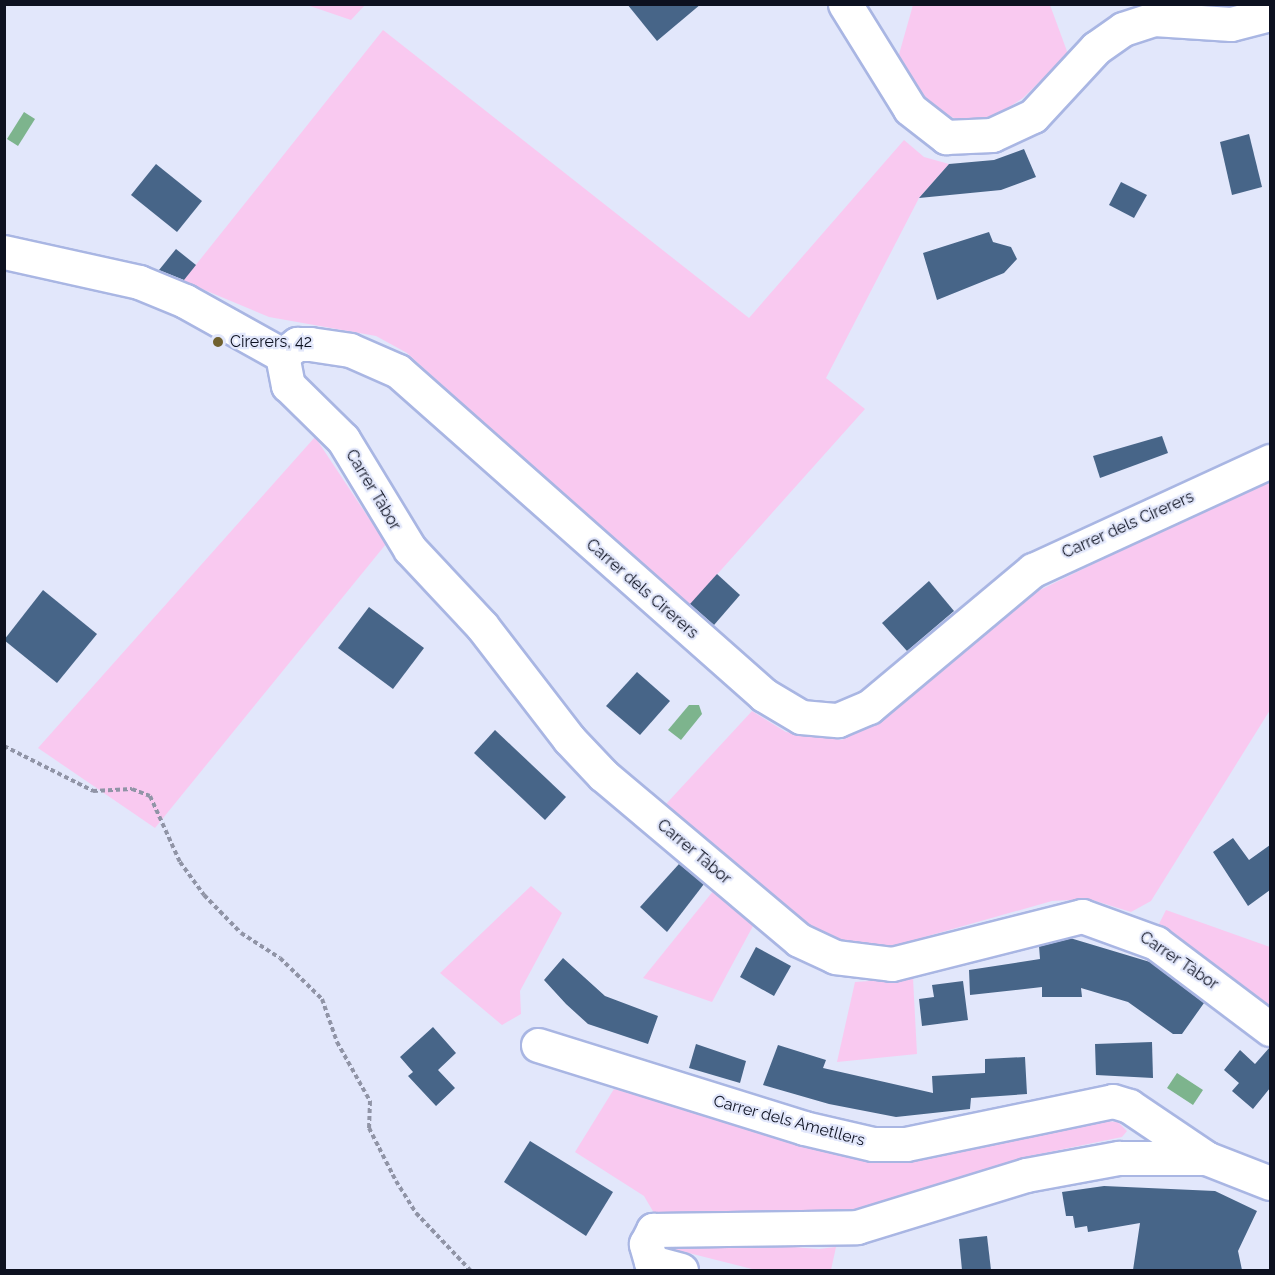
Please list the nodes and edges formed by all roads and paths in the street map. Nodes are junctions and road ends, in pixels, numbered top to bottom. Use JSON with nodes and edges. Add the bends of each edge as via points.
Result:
{"nodes":[{"id":1,"x":844,"y":4,"type":"edge"},
{"id":2,"x":1270,"y":14,"type":"edge"},
{"id":3,"x":4,"y":252,"type":"edge"},
{"id":4,"x":282,"y":355,"type":"junction"},
{"id":5,"x":1270,"y":461,"type":"edge"},
{"id":6,"x":4,"y":746,"type":"edge"},
{"id":7,"x":1270,"y":1029,"type":"edge"},
{"id":8,"x":538,"y":1045,"type":"dead end"},
{"id":9,"x":1206,"y":1158,"type":"junction"},
{"id":10,"x":1270,"y":1183,"type":"edge"},
{"id":11,"x":470,"y":1270,"type":"edge"},
{"id":12,"x":681,"y":1270,"type":"edge"}],
"edges":[{"from":1,"to":2,"type":"street","via":[[910,109],[946,137],[992,135],[1033,116],[1096,48],[1122,29],[1154,19],[1231,24]]},
{"from":3,"to":4,"type":"street","via":[[139,282],[185,301]]},
{"from":4,"to":5,"type":"street","name":"Carrer dels Cirerers","via":[[297,344],[310,344],[350,350],[398,371],[764,695],[801,717],[838,720],[869,707],[1033,570]]},
{"from":4,"to":7,"type":"street","name":"Carrer Tàbor","via":[[288,385],[343,439],[410,549],[482,626],[562,732],[603,775],[799,940],[835,957],[892,964],[1082,916],[1156,943]]},
{"from":6,"to":11,"type":"path","via":[[93,791],[132,789],[150,796],[180,862],[204,895],[241,933],[280,958],[322,999],[337,1042],[370,1101],[369,1128],[396,1181],[416,1213]]},
{"from":8,"to":9,"type":"street","name":"Carrer dels Ametllers","via":[[804,1128],[873,1144],[906,1144],[1113,1101],[1129,1106]]},
{"from":9,"to":10,"type":"street"},
{"from":9,"to":12,"type":"street","via":[[1119,1158],[1074,1165],[857,1227],[653,1230],[646,1244],[651,1262]]}]}
